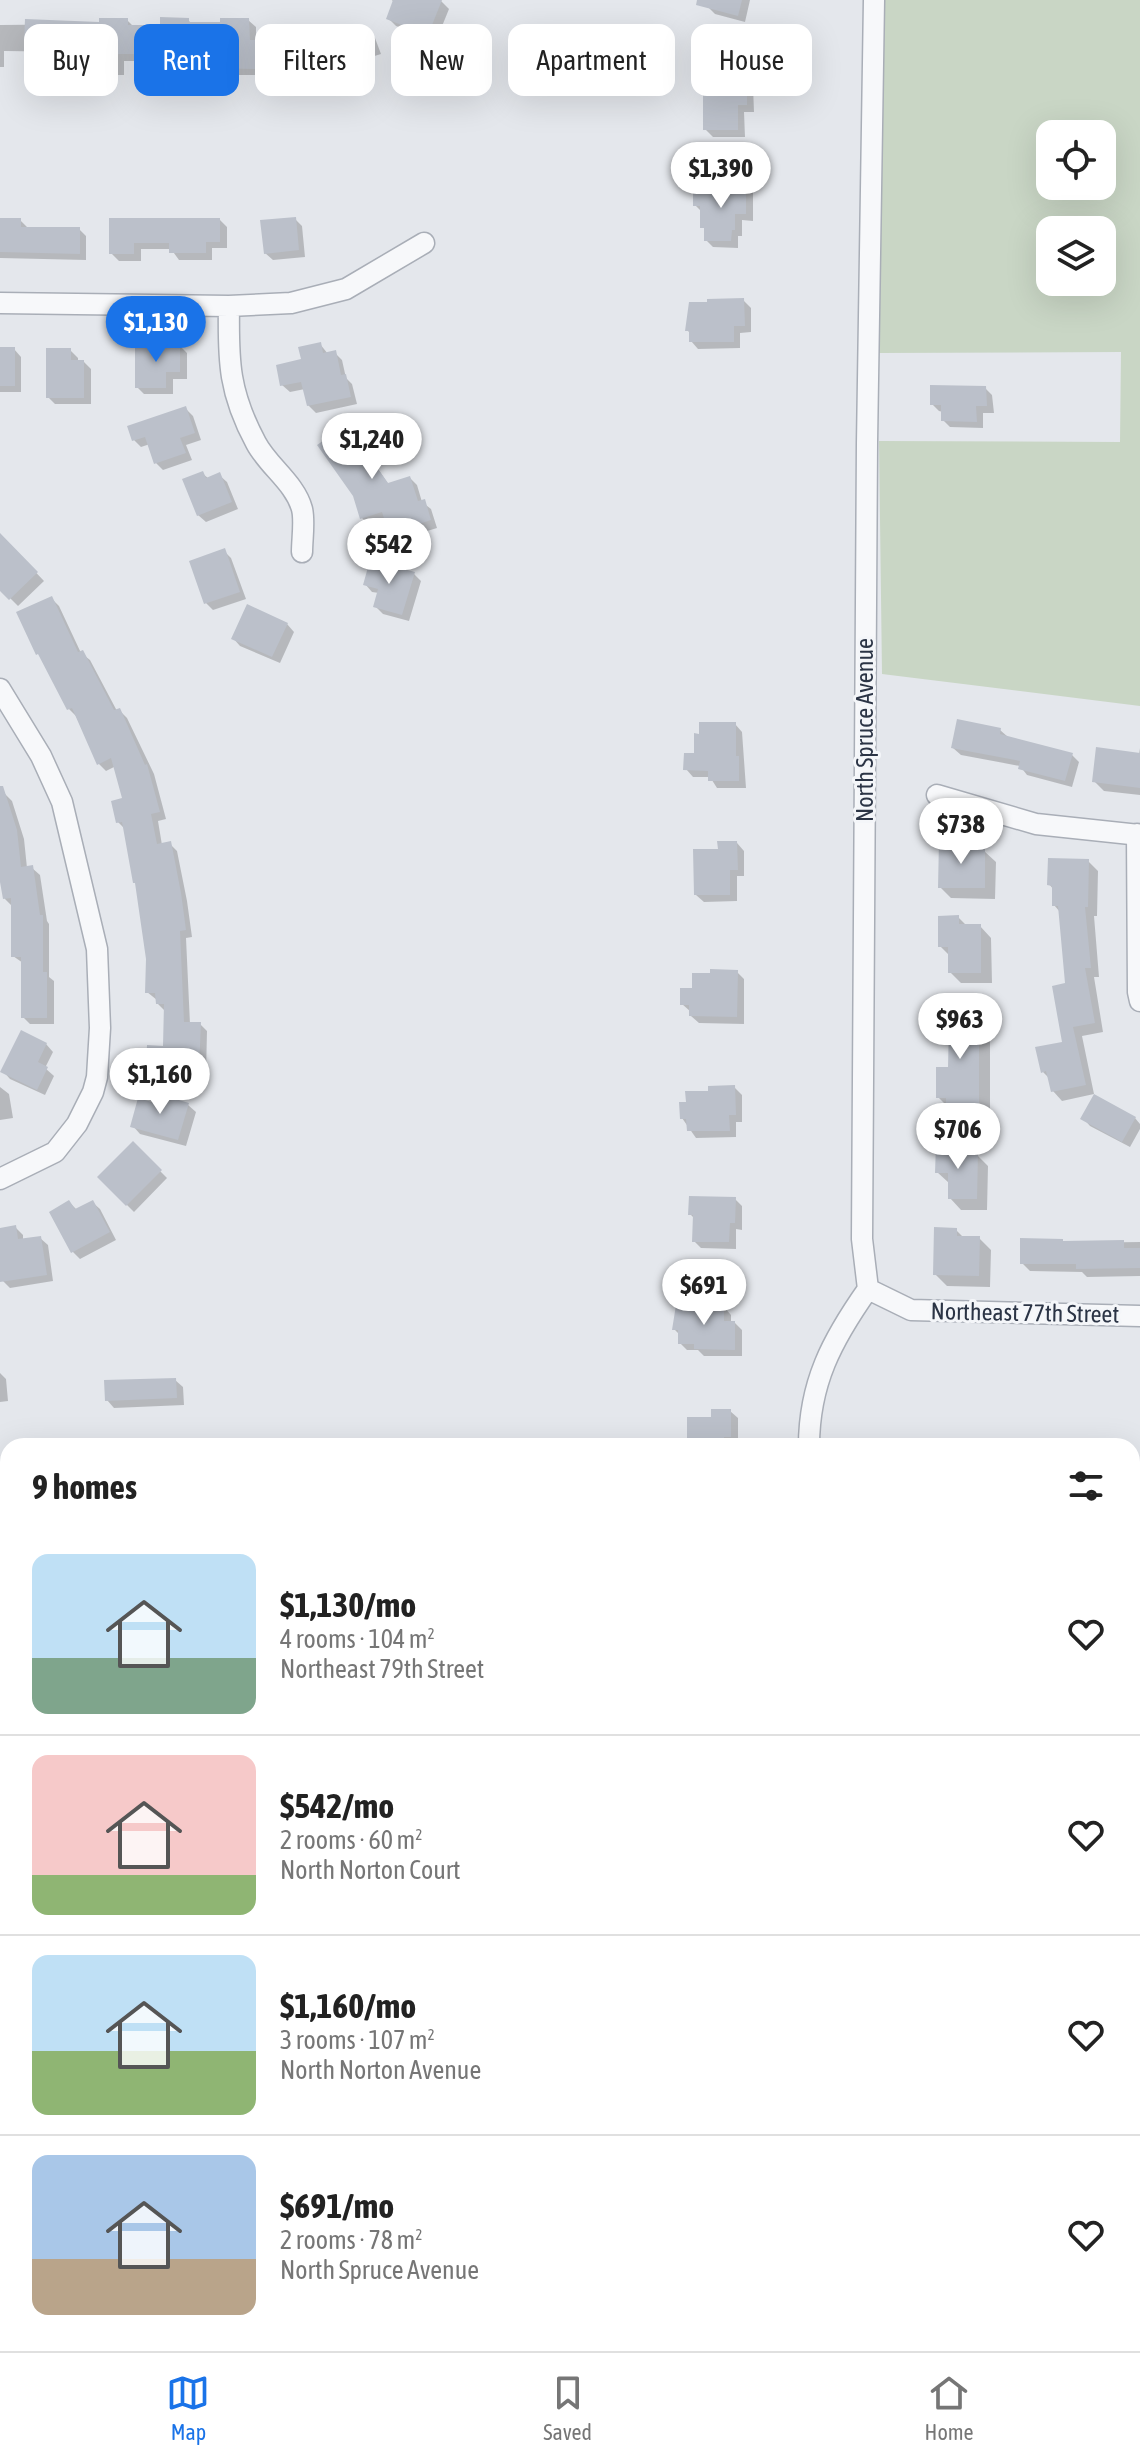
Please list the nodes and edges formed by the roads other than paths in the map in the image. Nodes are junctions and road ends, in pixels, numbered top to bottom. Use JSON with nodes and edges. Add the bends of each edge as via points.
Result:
{"nodes":[{"id":1,"x":874,"y":0,"type":"edge"},
{"id":2,"x":424,"y":243,"type":"dead end"},
{"id":3,"x":0,"y":303,"type":"edge"},
{"id":4,"x":229,"y":306,"type":"junction"},
{"id":5,"x":302,"y":552,"type":"dead end"},
{"id":6,"x":0,"y":689,"type":"edge"},
{"id":7,"x":937,"y":795,"type":"dead end"},
{"id":8,"x":1138,"y":834,"type":"edge"},
{"id":9,"x":1140,"y":1001,"type":"edge"},
{"id":10,"x":0,"y":1179,"type":"edge"},
{"id":11,"x":868,"y":1289,"type":"junction"},
{"id":12,"x":1140,"y":1316,"type":"edge"},
{"id":13,"x":809,"y":1438,"type":"edge"}],
"edges":[{"from":1,"to":11,"type":"street","name":"North Spruce Avenue","via":[[862,1224]]},
{"from":2,"to":4,"type":"street","via":[[346,289],[291,303]]},
{"from":3,"to":4,"type":"street"},
{"from":4,"to":5,"type":"street","via":[[232,388],[258,447],[302,509]]},
{"from":6,"to":10,"type":"street","via":[[62,802],[97,949],[100,1028],[97,1077],[77,1124],[55,1152]]},
{"from":7,"to":8,"type":"street","via":[[1036,824]]},
{"from":8,"to":9,"type":"street"},
{"from":11,"to":12,"type":"street","name":"Northeast 77th Street","via":[[911,1310]]},
{"from":11,"to":13,"type":"street","via":[[843,1324],[813,1390]]}]}
